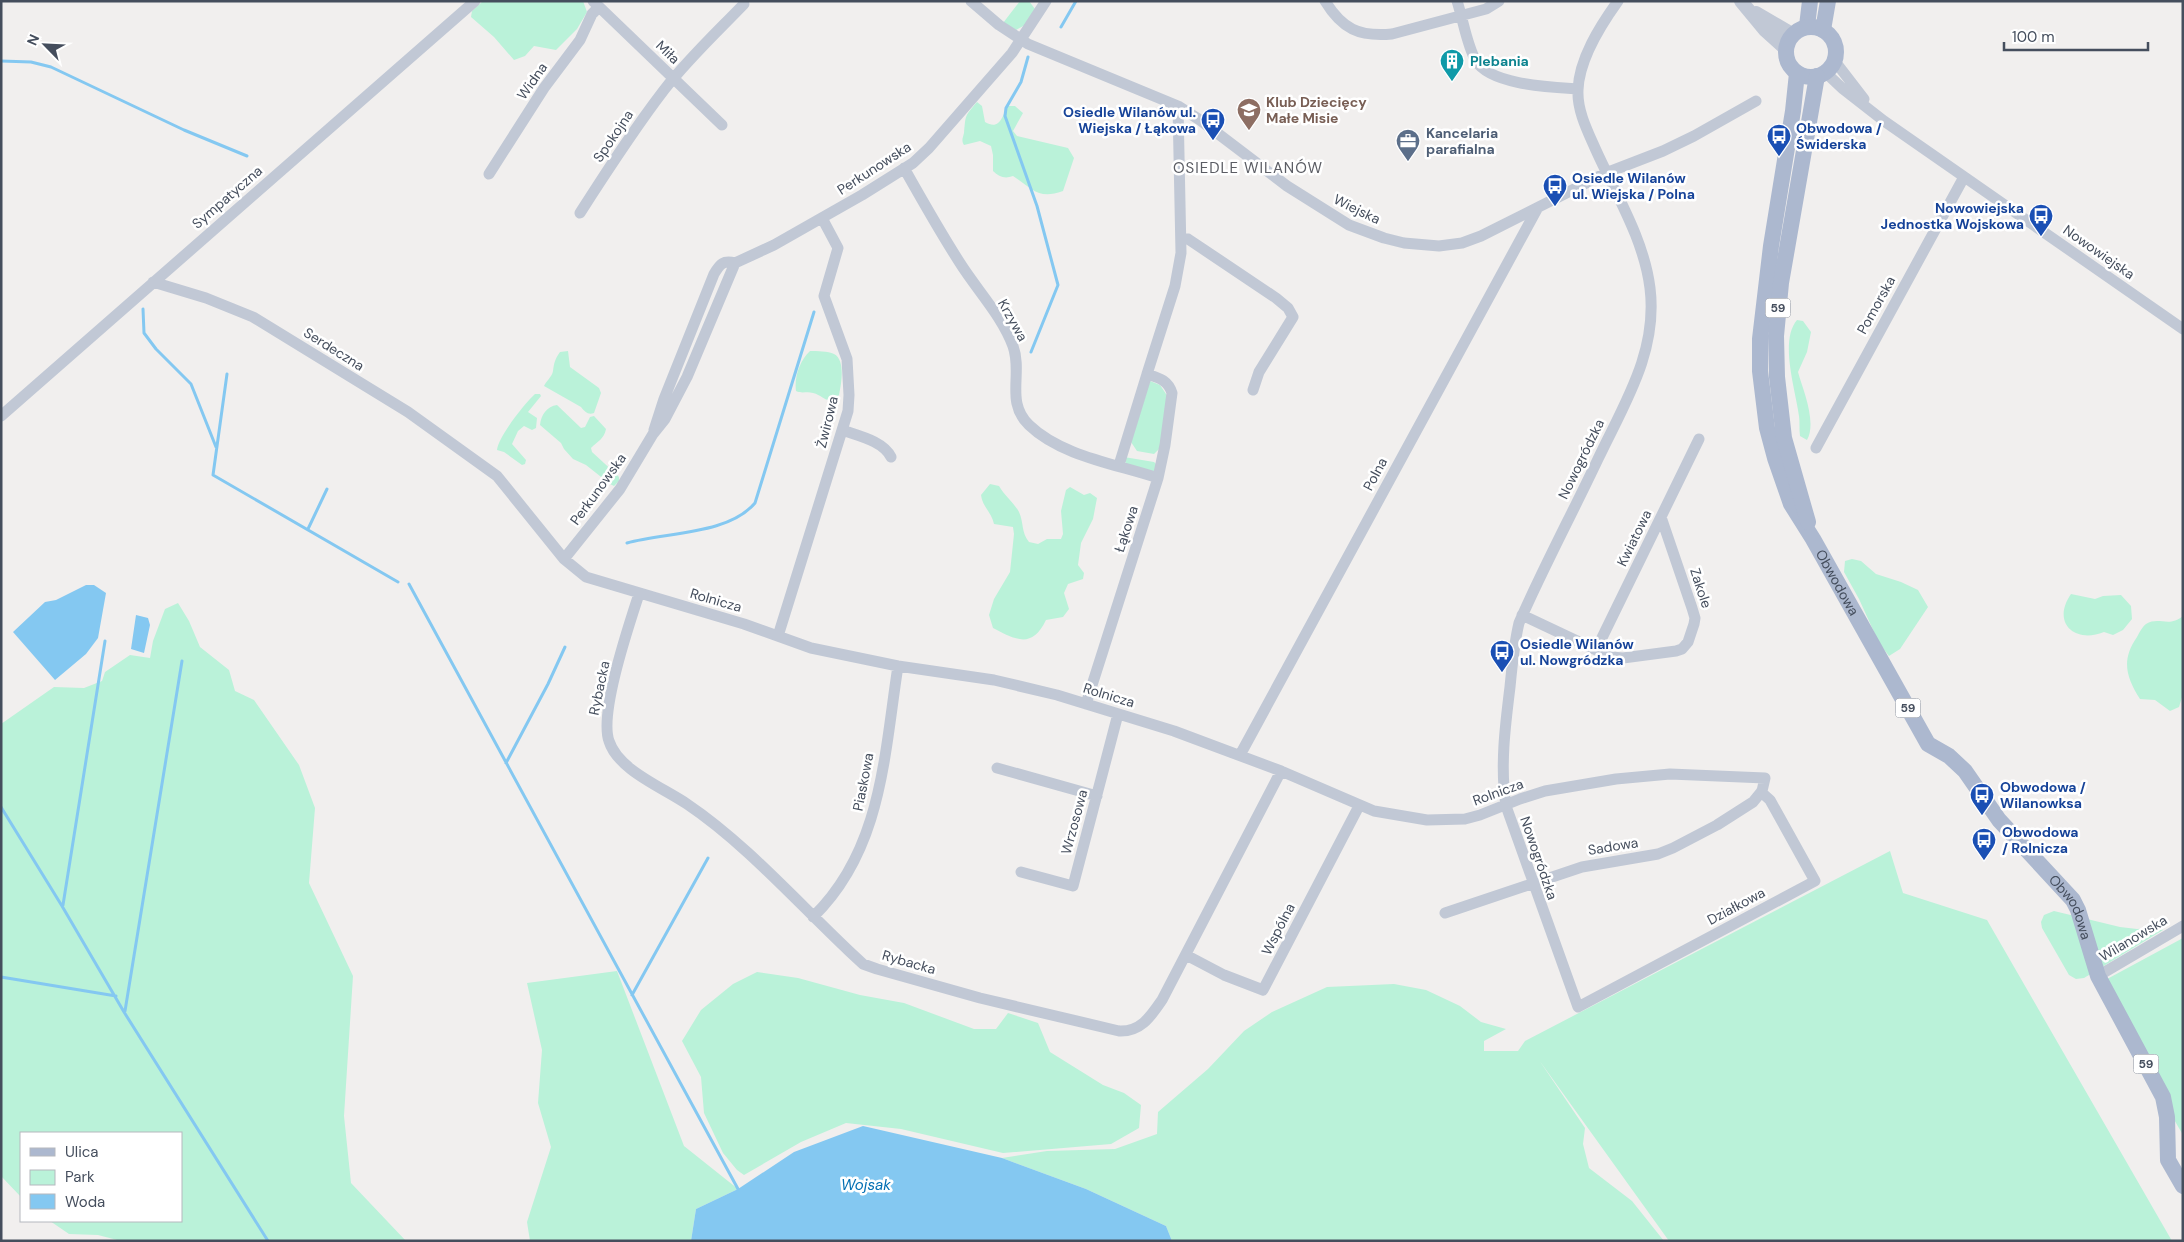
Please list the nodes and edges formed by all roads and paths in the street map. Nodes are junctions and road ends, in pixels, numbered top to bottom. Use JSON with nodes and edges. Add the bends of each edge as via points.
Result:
{"nodes":[{"id":1,"x":475,"y":1,"type":"edge"},
{"id":2,"x":971,"y":1,"type":"edge"},
{"id":3,"x":1046,"y":1,"type":"edge"},
{"id":4,"x":1325,"y":1,"type":"edge"},
{"id":5,"x":1457,"y":1,"type":"edge"},
{"id":6,"x":1499,"y":1,"type":"edge"},
{"id":7,"x":1618,"y":1,"type":"edge"},
{"id":8,"x":1810,"y":1,"type":"edge"},
{"id":9,"x":1828,"y":1,"type":"edge"},
{"id":10,"x":596,"y":4,"type":"edge"},
{"id":11,"x":744,"y":4,"type":"dead end"},
{"id":12,"x":1744,"y":5,"type":"edge"},
{"id":13,"x":1462,"y":15,"type":"junction"},
{"id":14,"x":1807,"y":26,"type":"junction"},
{"id":15,"x":1823,"y":30,"type":"junction"},
{"id":16,"x":1022,"y":41,"type":"junction"},
{"id":17,"x":1789,"y":41,"type":"junction"},
{"id":18,"x":1826,"y":70,"type":"junction"},
{"id":19,"x":1797,"y":73,"type":"junction"},
{"id":20,"x":674,"y":79,"type":"junction"},
{"id":21,"x":1578,"y":89,"type":"junction"},
{"id":22,"x":1756,"y":100,"type":"dead end"},
{"id":23,"x":1178,"y":106,"type":"junction"},
{"id":24,"x":722,"y":125,"type":"dead end"},
{"id":25,"x":904,"y":168,"type":"junction"},
{"id":26,"x":1606,"y":173,"type":"junction"},
{"id":27,"x":490,"y":174,"type":"dead end"},
{"id":28,"x":1964,"y":177,"type":"junction"},
{"id":29,"x":1537,"y":209,"type":"junction"},
{"id":30,"x":580,"y":212,"type":"dead end"},
{"id":31,"x":822,"y":218,"type":"junction"},
{"id":32,"x":1182,"y":238,"type":"junction"},
{"id":33,"x":153,"y":282,"type":"junction"},
{"id":34,"x":2183,"y":329,"type":"edge"},
{"id":35,"x":1147,"y":374,"type":"junction"},
{"id":36,"x":1253,"y":390,"type":"dead end"},
{"id":37,"x":1,"y":416,"type":"edge"},
{"id":38,"x":842,"y":430,"type":"junction"},
{"id":39,"x":1699,"y":439,"type":"dead end"},
{"id":40,"x":1816,"y":448,"type":"dead end"},
{"id":41,"x":891,"y":457,"type":"dead end"},
{"id":42,"x":1119,"y":465,"type":"junction"},
{"id":43,"x":486,"y":467,"type":"joint"},
{"id":44,"x":1158,"y":478,"type":"junction"},
{"id":45,"x":1661,"y":517,"type":"junction"},
{"id":46,"x":1812,"y":538,"type":"junction"},
{"id":47,"x":564,"y":559,"type":"junction"},
{"id":48,"x":638,"y":594,"type":"junction"},
{"id":49,"x":1522,"y":615,"type":"junction"},
{"id":50,"x":778,"y":636,"type":"junction"},
{"id":51,"x":1596,"y":650,"type":"junction"},
{"id":52,"x":898,"y":666,"type":"junction"},
{"id":53,"x":1086,"y":704,"type":"junction"},
{"id":54,"x":1118,"y":714,"type":"junction"},
{"id":55,"x":1240,"y":755,"type":"junction"},
{"id":56,"x":997,"y":768,"type":"dead end"},
{"id":57,"x":1282,"y":771,"type":"junction"},
{"id":58,"x":1761,"y":792,"type":"junction"},
{"id":59,"x":1097,"y":796,"type":"junction"},
{"id":60,"x":1359,"y":806,"type":"junction"},
{"id":61,"x":1506,"y":806,"type":"junction"},
{"id":62,"x":1021,"y":872,"type":"dead end"},
{"id":63,"x":1532,"y":884,"type":"junction"},
{"id":64,"x":1445,"y":913,"type":"dead end"},
{"id":65,"x":813,"y":917,"type":"junction"},
{"id":66,"x":2183,"y":926,"type":"edge"},
{"id":67,"x":1186,"y":955,"type":"junction"},
{"id":68,"x":2098,"y":976,"type":"junction"},
{"id":69,"x":1578,"y":1008,"type":"joint"},
{"id":70,"x":2183,"y":1186,"type":"edge"}],
"edges":[{"from":1,"to":33,"type":"street","name":"Sympatyczna"},
{"from":2,"to":16,"type":"street","name":"Wiejska"},
{"from":3,"to":16,"type":"street","name":"Perkunowska"},
{"from":4,"to":13,"type":"street","via":[[1346,26],[1366,34],[1392,34]]},
{"from":5,"to":13,"type":"street"},
{"from":6,"to":13,"type":"street","via":[[1486,10]]},
{"from":7,"to":21,"type":"street","via":[[1591,47]]},
{"from":8,"to":14,"type":"main road"},
{"from":9,"to":15,"type":"main road"},
{"from":10,"to":20,"type":"street","name":"Miła"},
{"from":10,"to":27,"type":"street","name":"Widna","via":[[580,40],[544,88]]},
{"from":11,"to":20,"type":"street","name":"Spokojna"},
{"from":12,"to":17,"type":"street"},
{"from":13,"to":21,"type":"street","via":[[1475,58],[1487,72],[1506,80]]},
{"from":14,"to":15,"type":"main road"},
{"from":14,"to":17,"type":"main road"},
{"from":15,"to":18,"type":"main road","name":"Obwodowa","number":"59","via":[[1835,43],[1836,52]]},
{"from":16,"to":23,"type":"street","name":"Wiejska"},
{"from":16,"to":25,"type":"street","name":"Perkunowska","via":[[929,148]]},
{"from":17,"to":19,"type":"main road","via":[[1788,62]]},
{"from":18,"to":19,"type":"main road","via":[[1806,77]]},
{"from":18,"to":28,"type":"street","name":"Nowowiejska","via":[[1843,89]]},
{"from":18,"to":46,"type":"main road","name":"Obwodowa","number":"59","via":[[1781,283],[1776,336],[1784,438]]},
{"from":19,"to":46,"type":"main road","name":"Obwodowa","number":"59","via":[[1766,283],[1760,371],[1767,428],[1775,458],[1791,504]]},
{"from":20,"to":24,"type":"street","name":"Miła"},
{"from":20,"to":30,"type":"street","name":"Spokojna"},
{"from":21,"to":26,"type":"street","name":"Nowogródzka","via":[[1580,111]]},
{"from":22,"to":26,"type":"street","name":"Wiejska","via":[[1694,136]]},
{"from":23,"to":29,"type":"street","name":"Wiejska","via":[[1309,200],[1349,225],[1384,238],[1423,246],[1462,243]]},
{"from":23,"to":32,"type":"street"},
{"from":25,"to":31,"type":"street","name":"Perkunowska"},
{"from":25,"to":42,"type":"street","name":"Krzywa","via":[[1010,339],[1016,360],[1015,401],[1022,418],[1058,446]]},
{"from":26,"to":29,"type":"street","name":"Wiejska"},
{"from":26,"to":49,"type":"street","name":"Nowogródzka","via":[[1637,240],[1646,268],[1651,331],[1636,379]]},
{"from":28,"to":34,"type":"street","name":"Nowowiejska"},
{"from":28,"to":40,"type":"street","name":"Pomorska"},
{"from":29,"to":55,"type":"street","name":"Polna"},
{"from":31,"to":38,"type":"street","name":"Żwirowa","via":[[838,248],[824,296],[847,359],[849,402]]},
{"from":31,"to":47,"type":"street","name":"Perkunowska","via":[[735,264],[721,263],[659,412],[653,434],[620,489]]},
{"from":32,"to":35,"type":"street","via":[[1175,286]]},
{"from":32,"to":36,"type":"street","via":[[1197,245],[1291,311],[1293,317],[1259,372]]},
{"from":33,"to":37,"type":"street","name":"Sympatyczna"},
{"from":33,"to":43,"type":"street","name":"Serdeczna","via":[[253,317],[408,412]]},
{"from":35,"to":42,"type":"street"},
{"from":35,"to":44,"type":"street","name":"Łąkowa","via":[[1166,382],[1172,393]]},
{"from":38,"to":41,"type":"street","via":[[881,445]]},
{"from":38,"to":50,"type":"street","name":"Żwirowa"},
{"from":39,"to":45,"type":"street","name":"Kwiatowa"},
{"from":42,"to":44,"type":"street","name":"Krzywa"},
{"from":43,"to":47,"type":"street","name":"Rolnicza","via":[[510,490]]},
{"from":44,"to":53,"type":"street","name":"Łąkowa"},
{"from":45,"to":51,"type":"street","name":"Kwiatowa"},
{"from":45,"to":51,"type":"street","name":"Zakole","via":[[1695,618],[1688,642],[1676,651],[1623,658]]},
{"from":46,"to":68,"type":"main road","name":"Obwodowa","number":"59","via":[[1928,744],[1949,756],[1965,771],[2000,820],[2073,900]]},
{"from":47,"to":48,"type":"street","name":"Rolnicza","via":[[586,577]]},
{"from":48,"to":50,"type":"street","name":"Rolnicza"},
{"from":48,"to":65,"type":"street","name":"Rybacka","via":[[607,709],[608,740],[630,768],[713,822]]},
{"from":49,"to":51,"type":"street","name":"Zakole"},
{"from":49,"to":61,"type":"street","name":"Nowogródzka","via":[[1516,633],[1506,717],[1503,780]]},
{"from":50,"to":52,"type":"street","name":"Rolnicza","via":[[837,655]]},
{"from":52,"to":53,"type":"street","name":"Rolnicza","via":[[994,680]]},
{"from":52,"to":65,"type":"street","name":"Piaskowa","via":[[876,804],[854,864],[837,892]]},
{"from":53,"to":54,"type":"street","name":"Rolnicza"},
{"from":54,"to":55,"type":"street","name":"Rolnicza","via":[[1174,730]]},
{"from":54,"to":59,"type":"street","name":"Wrzosowa"},
{"from":55,"to":57,"type":"street","name":"Rolnicza"},
{"from":56,"to":59,"type":"street"},
{"from":57,"to":60,"type":"street","name":"Rolnicza"},
{"from":57,"to":67,"type":"street","name":"Rybacka"},
{"from":58,"to":61,"type":"street","name":"Rolnicza","via":[[1765,778],[1683,774],[1562,788]]},
{"from":58,"to":63,"type":"street","name":"Sadowa","via":[[1753,802],[1717,826],[1673,848],[1658,854],[1582,866]]},
{"from":58,"to":69,"type":"street","name":"Działkowa","via":[[1770,800],[1815,881]]},
{"from":59,"to":62,"type":"street","name":"Wrzosowa","via":[[1073,886]]},
{"from":60,"to":61,"type":"street","name":"Rolnicza","via":[[1388,814],[1436,820],[1465,819]]},
{"from":60,"to":67,"type":"street","name":"Wspólna","via":[[1264,990],[1224,975]]},
{"from":61,"to":63,"type":"street","name":"Nowogródzka"},
{"from":63,"to":64,"type":"street","name":"Sadowa"},
{"from":63,"to":69,"type":"street","name":"Nowogródzka"},
{"from":65,"to":67,"type":"street","name":"Rybacka","via":[[863,964],[980,998],[1128,1032],[1150,1018]]},
{"from":66,"to":68,"type":"street","name":"Wilanowska"},
{"from":68,"to":70,"type":"main road","name":"Obwodowa","number":"59","via":[[2163,1097],[2168,1160]]}]}
